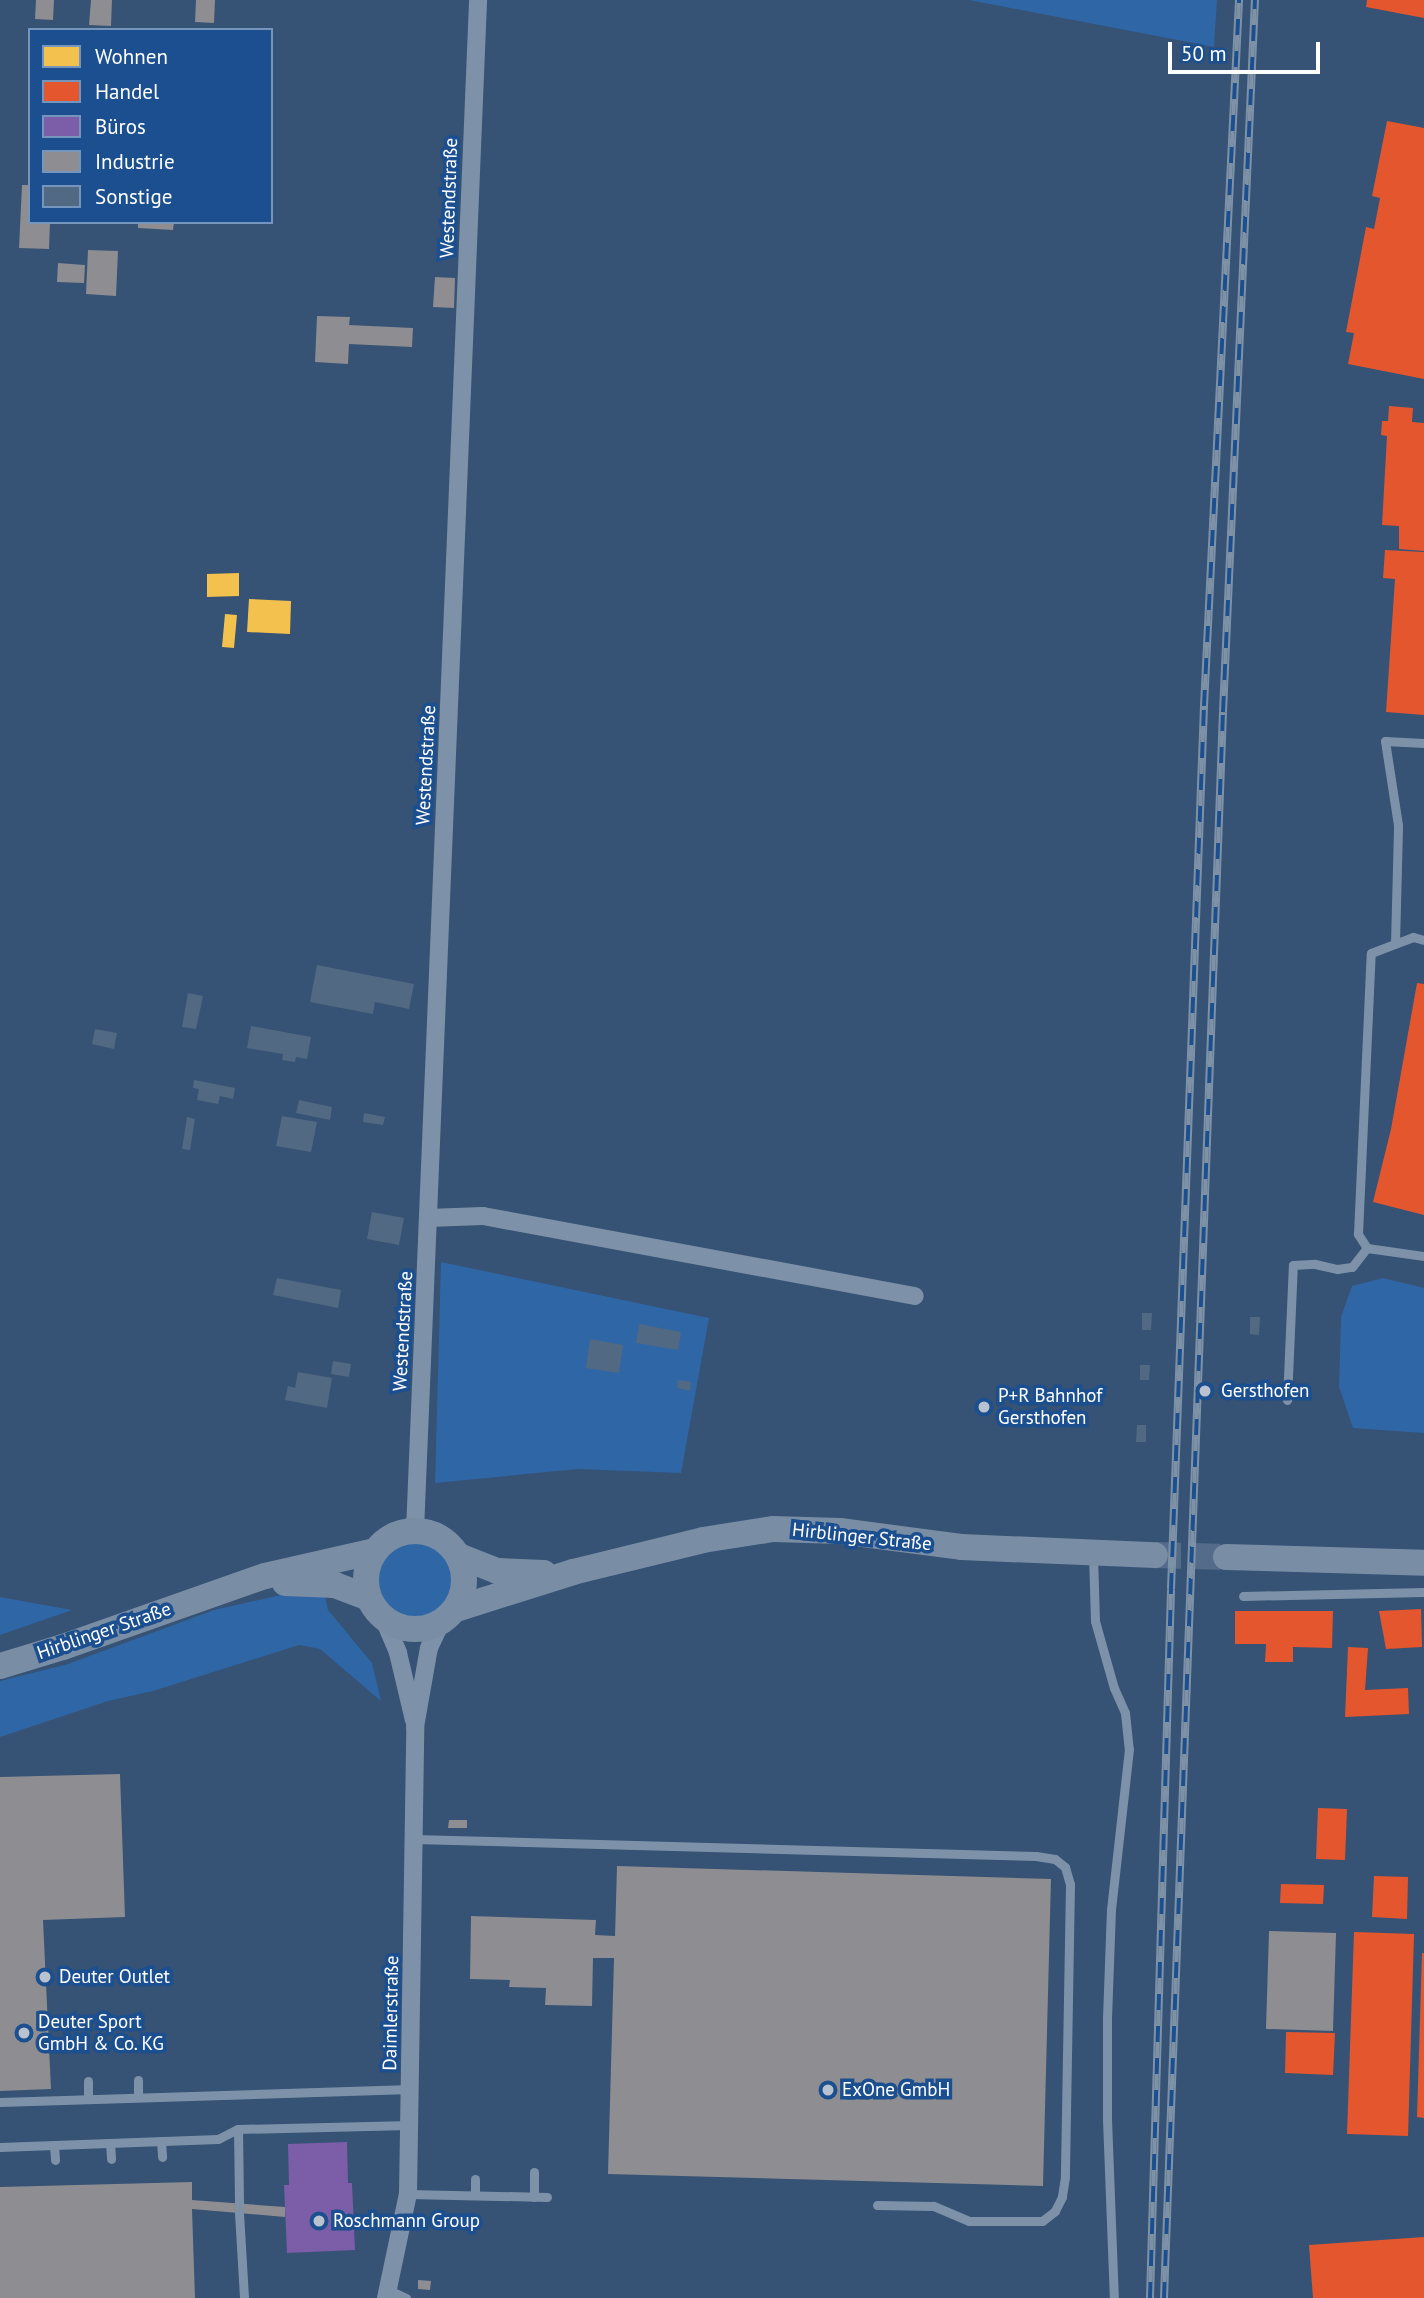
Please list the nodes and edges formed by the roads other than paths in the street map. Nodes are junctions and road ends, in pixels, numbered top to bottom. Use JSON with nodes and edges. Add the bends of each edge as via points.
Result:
{"nodes":[{"id":1,"x":478,"y":0,"type":"edge"},
{"id":2,"x":1424,"y":743,"type":"edge"},
{"id":3,"x":1424,"y":940,"type":"edge"},
{"id":4,"x":1395,"y":943,"type":"junction"},
{"id":5,"x":428,"y":1218,"type":"junction"},
{"id":6,"x":1367,"y":1248,"type":"junction"},
{"id":7,"x":1424,"y":1256,"type":"edge"},
{"id":8,"x":915,"y":1296,"type":"dead end"},
{"id":9,"x":1287,"y":1400,"type":"dead end"},
{"id":10,"x":415,"y":1531,"type":"junction"},
{"id":11,"x":375,"y":1551,"type":"junction"},
{"id":12,"x":1093,"y":1553,"type":"junction"},
{"id":13,"x":1155,"y":1555,"type":"tunnel mouth"},
{"id":14,"x":459,"y":1556,"type":"junction"},
{"id":15,"x":1226,"y":1557,"type":"tunnel mouth"},
{"id":16,"x":1424,"y":1563,"type":"edge"},
{"id":17,"x":573,"y":1572,"type":"junction"},
{"id":18,"x":1424,"y":1592,"type":"edge"},
{"id":19,"x":207,"y":1595,"type":"junction"},
{"id":20,"x":1243,"y":1596,"type":"dead end"},
{"id":21,"x":376,"y":1607,"type":"junction"},
{"id":22,"x":449,"y":1615,"type":"junction"},
{"id":23,"x":0,"y":1666,"type":"edge"},
{"id":24,"x":415,"y":1727,"type":"junction"},
{"id":25,"x":414,"y":1839,"type":"junction"},
{"id":26,"x":138,"y":2080,"type":"dead end"},
{"id":27,"x":88,"y":2081,"type":"dead end"},
{"id":28,"x":411,"y":2090,"type":"junction"},
{"id":29,"x":138,"y":2097,"type":"junction"},
{"id":30,"x":88,"y":2099,"type":"junction"},
{"id":31,"x":0,"y":2102,"type":"edge"},
{"id":32,"x":410,"y":2124,"type":"junction"},
{"id":33,"x":238,"y":2129,"type":"junction"},
{"id":34,"x":161,"y":2141,"type":"junction"},
{"id":35,"x":110,"y":2143,"type":"junction"},
{"id":36,"x":54,"y":2145,"type":"junction"},
{"id":37,"x":0,"y":2147,"type":"edge"},
{"id":38,"x":162,"y":2157,"type":"dead end"},
{"id":39,"x":111,"y":2159,"type":"dead end"},
{"id":40,"x":55,"y":2160,"type":"dead end"},
{"id":41,"x":534,"y":2172,"type":"dead end"},
{"id":42,"x":475,"y":2179,"type":"dead end"},
{"id":43,"x":408,"y":2194,"type":"junction"},
{"id":44,"x":475,"y":2195,"type":"junction"},
{"id":45,"x":534,"y":2197,"type":"junction"},
{"id":46,"x":547,"y":2197,"type":"dead end"},
{"id":47,"x":877,"y":2205,"type":"dead end"},
{"id":48,"x":387,"y":2294,"type":"edge"},
{"id":49,"x":244,"y":2298,"type":"edge"},
{"id":50,"x":405,"y":2298,"type":"edge"},
{"id":51,"x":1114,"y":2298,"type":"edge"}],
"edges":[{"from":1,"to":5,"type":"street","name":"Westendstraße"},
{"from":2,"to":4,"type":"lane","via":[[1385,741],[1398,825]]},
{"from":3,"to":4,"type":"lane","via":[[1413,937]]},
{"from":4,"to":6,"type":"lane","via":[[1371,953],[1358,1234]]},
{"from":5,"to":8,"type":"street","via":[[483,1216]]},
{"from":5,"to":10,"type":"street","name":"Westendstraße"},
{"from":6,"to":7,"type":"lane"},
{"from":6,"to":9,"type":"lane","via":[[1352,1267],[1293,1265]]},
{"from":10,"to":11,"type":"main road","name":"Hirblinger Straße","via":[[391,1537]]},
{"from":10,"to":14,"type":"main road","name":"Hirblinger Straße","via":[[440,1538]]},
{"from":11,"to":19,"type":"main road","name":"Hirblinger Straße","via":[[265,1576]]},
{"from":11,"to":21,"type":"main road","via":[[367,1570]]},
{"from":12,"to":13,"type":"main road","name":"Hirblinger Straße"},
{"from":12,"to":17,"type":"main road","name":"Hirblinger Straße","via":[[961,1548],[840,1531],[773,1529],[704,1540]]},
{"from":12,"to":51,"type":"lane","via":[[1095,1621],[1125,1713],[1129,1749],[1111,1909],[1107,2020]]},
{"from":14,"to":17,"type":"main road","name":"Hirblinger Straße","via":[[497,1571]]},
{"from":14,"to":22,"type":"main road","via":[[465,1580]]},
{"from":15,"to":16,"type":"main road"},
{"from":17,"to":22,"type":"main road","name":"Hirblinger Straße"},
{"from":18,"to":20,"type":"lane"},
{"from":19,"to":21,"type":"main road","name":"Hirblinger Straße","via":[[312,1583],[335,1585]]},
{"from":19,"to":23,"type":"main road","name":"Hirblinger Straße"},
{"from":21,"to":22,"type":"main road","name":"Hirblinger Straße","via":[[411,1629],[432,1627]]},
{"from":21,"to":24,"type":"street","name":"Daimlerstraße","via":[[398,1653]]},
{"from":22,"to":24,"type":"street","name":"Daimlerstraße","via":[[429,1648]]},
{"from":24,"to":25,"type":"street","name":"Daimlerstraße"},
{"from":25,"to":28,"type":"street","name":"Daimlerstraße"},
{"from":25,"to":47,"type":"lane","via":[[1055,1858],[1065,1867],[1070,1884],[1065,2177],[1055,2211],[1042,2221],[969,2221],[933,2206]]},
{"from":26,"to":29,"type":"lane"},
{"from":27,"to":30,"type":"lane"},
{"from":28,"to":29,"type":"lane"},
{"from":28,"to":32,"type":"street","name":"Daimlerstraße"},
{"from":29,"to":30,"type":"lane"},
{"from":30,"to":31,"type":"lane"},
{"from":32,"to":33,"type":"lane"},
{"from":32,"to":43,"type":"street","name":"Daimlerstraße"},
{"from":33,"to":34,"type":"lane","via":[[218,2139]]},
{"from":33,"to":49,"type":"lane"},
{"from":34,"to":35,"type":"lane"},
{"from":34,"to":38,"type":"lane"},
{"from":35,"to":36,"type":"lane"},
{"from":35,"to":39,"type":"lane"},
{"from":36,"to":37,"type":"lane"},
{"from":36,"to":40,"type":"lane"},
{"from":41,"to":45,"type":"lane"},
{"from":42,"to":44,"type":"lane"},
{"from":43,"to":44,"type":"lane"},
{"from":43,"to":48,"type":"street","name":"Daimlerstraße"},
{"from":44,"to":45,"type":"lane"},
{"from":45,"to":46,"type":"lane"},
{"from":48,"to":50,"type":"lane"}]}
